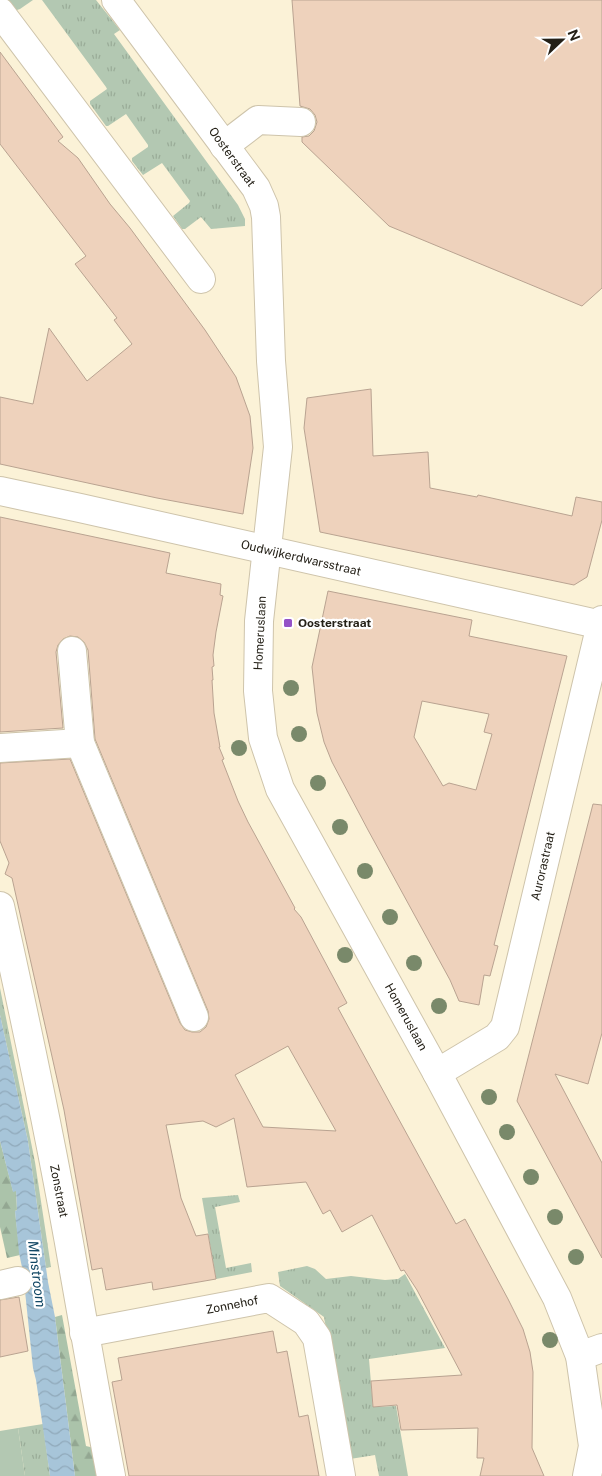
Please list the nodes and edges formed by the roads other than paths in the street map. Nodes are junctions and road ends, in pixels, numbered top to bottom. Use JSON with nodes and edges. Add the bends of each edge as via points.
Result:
{"nodes":[{"id":1,"x":116,"y":0,"type":"edge"},
{"id":2,"x":0,"y":12,"type":"edge"},
{"id":3,"x":301,"y":122,"type":"dead end"},
{"id":4,"x":224,"y":146,"type":"junction"},
{"id":5,"x":201,"y":280,"type":"dead end"},
{"id":6,"x":0,"y":491,"type":"edge"},
{"id":7,"x":266,"y":550,"type":"junction"},
{"id":8,"x":602,"y":623,"type":"edge"},
{"id":9,"x":72,"y":651,"type":"dead end"},
{"id":10,"x":80,"y":743,"type":"junction"},
{"id":11,"x":0,"y":748,"type":"edge"},
{"id":12,"x":0,"y":906,"type":"edge"},
{"id":13,"x":194,"y":1017,"type":"dead end"},
{"id":14,"x":437,"y":1073,"type":"junction"},
{"id":15,"x":84,"y":1333,"type":"junction"},
{"id":16,"x":591,"y":1352,"type":"edge"},
{"id":17,"x":111,"y":1476,"type":"edge"},
{"id":18,"x":341,"y":1476,"type":"edge"},
{"id":19,"x":587,"y":1476,"type":"edge"}],
"edges":[{"from":1,"to":4,"type":"street","name":"Oosterstraat"},
{"from":2,"to":5,"type":"street"},
{"from":3,"to":4,"type":"street","via":[[258,120]]},
{"from":4,"to":7,"type":"street","name":"Oosterstraat","via":[[256,188],[266,217],[271,361],[278,447]]},
{"from":6,"to":7,"type":"street","name":"Oudwijkerdwarsstraat"},
{"from":7,"to":8,"type":"street","name":"Oudwijkerdwarsstraat"},
{"from":7,"to":14,"type":"street","name":"Homeruslaan","via":[[259,621],[258,691],[263,738],[280,789]]},
{"from":8,"to":14,"type":"street","name":"Aurorastraat","via":[[505,1027],[497,1037]]},
{"from":9,"to":10,"type":"street"},
{"from":10,"to":11,"type":"street"},
{"from":10,"to":13,"type":"street"},
{"from":12,"to":15,"type":"street","name":"Zonstraat","via":[[37,1079]]},
{"from":14,"to":16,"type":"street","name":"Homeruslaan","via":[[557,1298]]},
{"from":15,"to":17,"type":"street","name":"Zonstraat"},
{"from":15,"to":18,"type":"street","name":"Zonnehof","via":[[269,1298],[306,1322],[317,1338]]},
{"from":16,"to":19,"type":"street","name":"Homeruslaan","via":[[593,1446]]}]}
